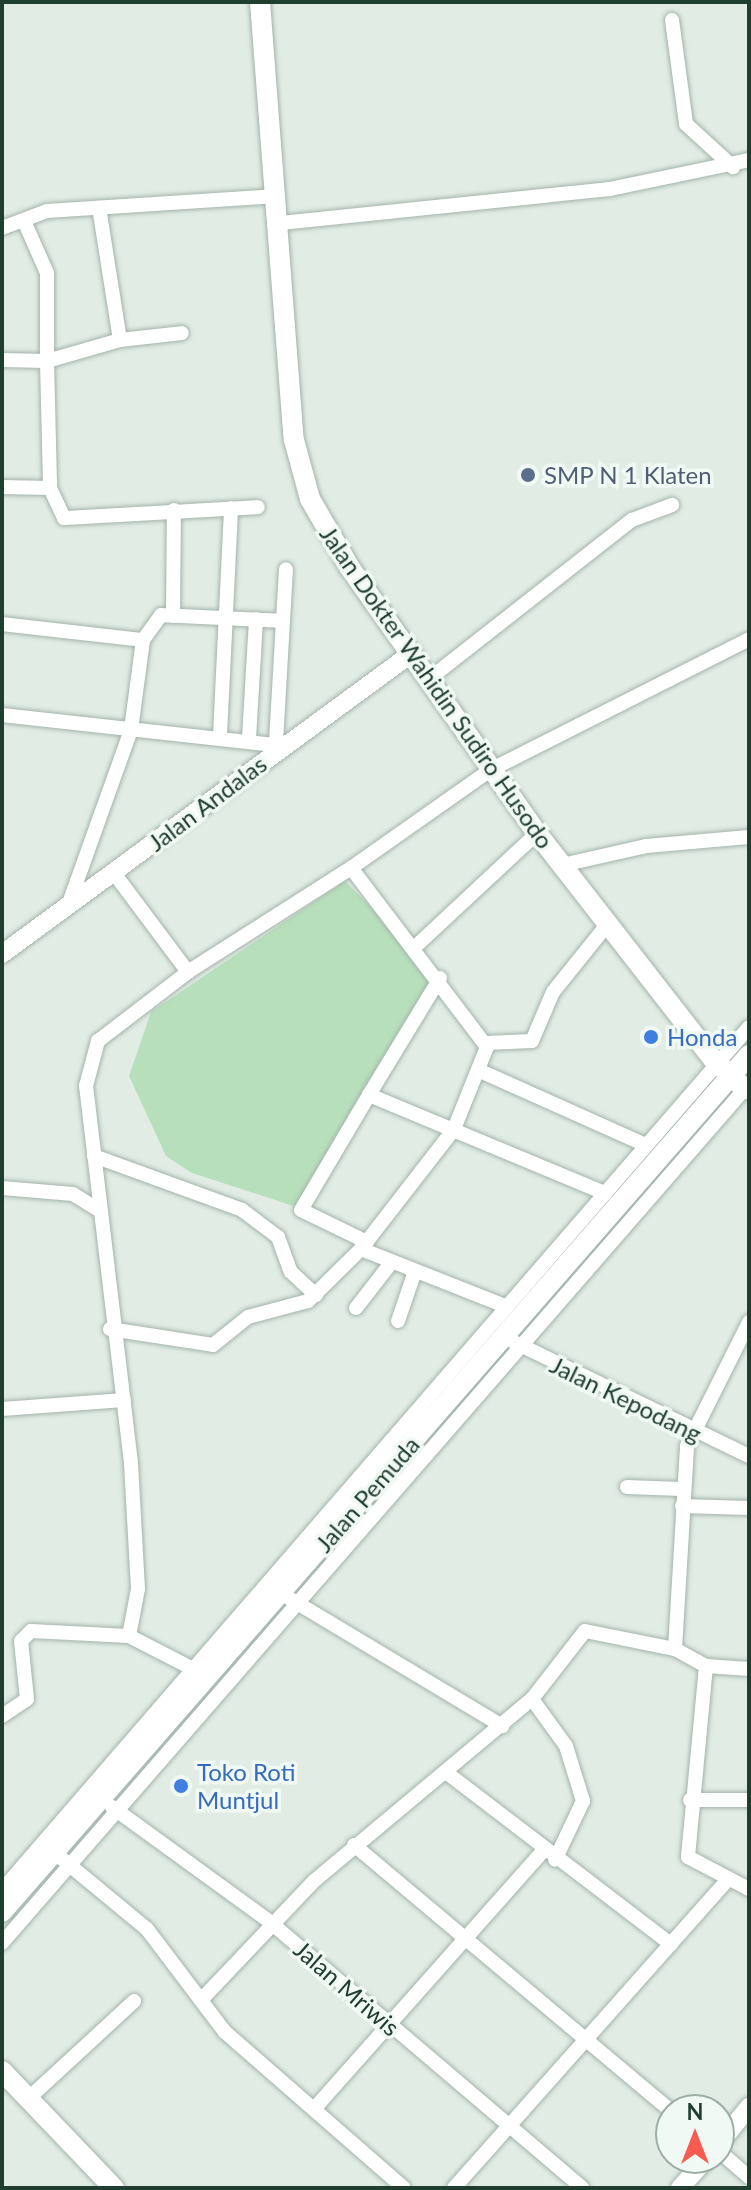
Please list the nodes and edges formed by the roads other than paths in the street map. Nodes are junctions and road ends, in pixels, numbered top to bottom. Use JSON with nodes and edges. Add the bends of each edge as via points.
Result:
{"nodes":[{"id":1,"x":260,"y":2,"type":"edge"},
{"id":2,"x":672,"y":20,"type":"dead end"},
{"id":3,"x":749,"y":160,"type":"edge"},
{"id":4,"x":733,"y":167,"type":"junction"},
{"id":5,"x":278,"y":196,"type":"junction"},
{"id":6,"x":99,"y":208,"type":"junction"},
{"id":7,"x":24,"y":221,"type":"junction"},
{"id":8,"x":281,"y":223,"type":"junction"},
{"id":9,"x":2,"y":228,"type":"edge"},
{"id":10,"x":182,"y":333,"type":"dead end"},
{"id":11,"x":120,"y":340,"type":"junction"},
{"id":12,"x":2,"y":360,"type":"edge"},
{"id":13,"x":47,"y":361,"type":"junction"},
{"id":14,"x":2,"y":487,"type":"edge"},
{"id":15,"x":50,"y":488,"type":"junction"},
{"id":16,"x":672,"y":505,"type":"dead end"},
{"id":17,"x":258,"y":507,"type":"dead end"},
{"id":18,"x":231,"y":508,"type":"junction"},
{"id":19,"x":174,"y":510,"type":"junction"},
{"id":20,"x":286,"y":569,"type":"dead end"},
{"id":21,"x":173,"y":616,"type":"junction"},
{"id":22,"x":225,"y":616,"type":"junction"},
{"id":23,"x":256,"y":619,"type":"junction"},
{"id":24,"x":283,"y":621,"type":"junction"},
{"id":25,"x":2,"y":624,"type":"edge"},
{"id":26,"x":749,"y":639,"type":"edge"},
{"id":27,"x":143,"y":640,"type":"junction"},
{"id":28,"x":412,"y":653,"type":"junction"},
{"id":29,"x":429,"y":679,"type":"junction"},
{"id":30,"x":2,"y":715,"type":"edge"},
{"id":31,"x":131,"y":730,"type":"junction"},
{"id":32,"x":220,"y":735,"type":"junction"},
{"id":33,"x":249,"y":738,"type":"junction"},
{"id":34,"x":279,"y":744,"type":"junction"},
{"id":35,"x":492,"y":769,"type":"junction"},
{"id":36,"x":537,"y":833,"type":"junction"},
{"id":37,"x":749,"y":837,"type":"edge"},
{"id":38,"x":562,"y":865,"type":"junction"},
{"id":39,"x":351,"y":868,"type":"junction"},
{"id":40,"x":114,"y":873,"type":"junction"},
{"id":41,"x":68,"y":906,"type":"junction"},
{"id":42,"x":606,"y":926,"type":"junction"},
{"id":43,"x":416,"y":946,"type":"junction"},
{"id":44,"x":4,"y":952,"type":"edge"},
{"id":45,"x":188,"y":972,"type":"junction"},
{"id":46,"x":440,"y":978,"type":"junction"},
{"id":47,"x":749,"y":1027,"type":"edge"},
{"id":48,"x":486,"y":1043,"type":"junction"},
{"id":49,"x":749,"y":1055,"type":"edge"},
{"id":50,"x":478,"y":1070,"type":"junction"},
{"id":51,"x":738,"y":1081,"type":"edge"},
{"id":52,"x":369,"y":1095,"type":"junction"},
{"id":53,"x":454,"y":1129,"type":"junction"},
{"id":54,"x":646,"y":1145,"type":"junction"},
{"id":55,"x":94,"y":1156,"type":"junction"},
{"id":56,"x":94,"y":1180,"type":"junction"},
{"id":57,"x":2,"y":1188,"type":"edge"},
{"id":58,"x":605,"y":1193,"type":"junction"},
{"id":59,"x":73,"y":1194,"type":"junction"},
{"id":60,"x":99,"y":1210,"type":"junction"},
{"id":61,"x":364,"y":1246,"type":"junction"},
{"id":62,"x":391,"y":1263,"type":"junction"},
{"id":63,"x":414,"y":1274,"type":"junction"},
{"id":64,"x":316,"y":1295,"type":"junction"},
{"id":65,"x":505,"y":1306,"type":"junction"},
{"id":66,"x":356,"y":1308,"type":"dead end"},
{"id":67,"x":398,"y":1321,"type":"dead end"},
{"id":68,"x":749,"y":1322,"type":"edge"},
{"id":69,"x":110,"y":1329,"type":"junction"},
{"id":70,"x":512,"y":1341,"type":"junction"},
{"id":71,"x":124,"y":1400,"type":"junction"},
{"id":72,"x":2,"y":1409,"type":"edge"},
{"id":73,"x":692,"y":1432,"type":"junction"},
{"id":74,"x":749,"y":1456,"type":"edge"},
{"id":75,"x":627,"y":1487,"type":"dead end"},
{"id":76,"x":681,"y":1489,"type":"junction"},
{"id":77,"x":682,"y":1506,"type":"junction"},
{"id":78,"x":749,"y":1508,"type":"edge"},
{"id":79,"x":289,"y":1598,"type":"junction"},
{"id":80,"x":129,"y":1636,"type":"junction"},
{"id":81,"x":675,"y":1649,"type":"junction"},
{"id":82,"x":706,"y":1666,"type":"junction"},
{"id":83,"x":749,"y":1669,"type":"edge"},
{"id":84,"x":203,"y":1673,"type":"junction"},
{"id":85,"x":532,"y":1699,"type":"junction"},
{"id":86,"x":2,"y":1716,"type":"edge"},
{"id":87,"x":502,"y":1726,"type":"junction"},
{"id":88,"x":447,"y":1773,"type":"junction"},
{"id":89,"x":690,"y":1800,"type":"junction"},
{"id":90,"x":749,"y":1800,"type":"edge"},
{"id":91,"x":110,"y":1806,"type":"junction"},
{"id":92,"x":354,"y":1845,"type":"junction"},
{"id":93,"x":549,"y":1855,"type":"junction"},
{"id":94,"x":62,"y":1860,"type":"junction"},
{"id":95,"x":728,"y":1879,"type":"junction"},
{"id":96,"x":749,"y":1889,"type":"edge"},
{"id":97,"x":11,"y":1891,"type":"edge"},
{"id":98,"x":270,"y":1922,"type":"junction"},
{"id":99,"x":462,"y":1936,"type":"junction"},
{"id":100,"x":2,"y":1943,"type":"edge"},
{"id":101,"x":671,"y":1944,"type":"junction"},
{"id":102,"x":201,"y":2000,"type":"junction"},
{"id":103,"x":134,"y":2001,"type":"dead end"},
{"id":104,"x":387,"y":2023,"type":"junction"},
{"id":105,"x":588,"y":2041,"type":"junction"},
{"id":106,"x":2,"y":2071,"type":"edge"},
{"id":107,"x":29,"y":2098,"type":"junction"},
{"id":108,"x":655,"y":2098,"type":"edge"},
{"id":109,"x":749,"y":2107,"type":"edge"},
{"id":110,"x":314,"y":2109,"type":"junction"},
{"id":111,"x":735,"y":2124,"type":"edge"},
{"id":112,"x":510,"y":2128,"type":"junction"},
{"id":113,"x":114,"y":2188,"type":"edge"},
{"id":114,"x":404,"y":2188,"type":"edge"},
{"id":115,"x":454,"y":2188,"type":"edge"},
{"id":116,"x":582,"y":2188,"type":"edge"}],
"edges":[{"from":1,"to":5,"type":"main road","name":"Jalan Dokter Wahidin Sudiro Husodo"},
{"from":2,"to":4,"type":"street","via":[[686,124]]},
{"from":3,"to":4,"type":"street"},
{"from":4,"to":8,"type":"street","via":[[681,180]]},
{"from":5,"to":6,"type":"street"},
{"from":5,"to":8,"type":"main road","name":"Jalan Dokter Wahidin Sudiro Husodo"},
{"from":6,"to":7,"type":"street"},
{"from":6,"to":11,"type":"street"},
{"from":7,"to":9,"type":"street"},
{"from":7,"to":13,"type":"street","via":[[47,273]]},
{"from":8,"to":28,"type":"main road","name":"Jalan Dokter Wahidin Sudiro Husodo","via":[[298,467],[331,540]]},
{"from":10,"to":11,"type":"street"},
{"from":11,"to":13,"type":"street"},
{"from":12,"to":13,"type":"street"},
{"from":13,"to":15,"type":"street"},
{"from":14,"to":15,"type":"street"},
{"from":15,"to":19,"type":"street","via":[[64,518]]},
{"from":16,"to":29,"type":"street","via":[[632,520]]},
{"from":17,"to":18,"type":"street"},
{"from":18,"to":19,"type":"street"},
{"from":18,"to":22,"type":"street"},
{"from":19,"to":21,"type":"street"},
{"from":20,"to":24,"type":"street"},
{"from":21,"to":22,"type":"street"},
{"from":21,"to":27,"type":"street","via":[[153,618]]},
{"from":22,"to":23,"type":"street"},
{"from":22,"to":32,"type":"street"},
{"from":23,"to":24,"type":"street"},
{"from":23,"to":33,"type":"street"},
{"from":24,"to":34,"type":"street"},
{"from":25,"to":27,"type":"street"},
{"from":26,"to":35,"type":"street"},
{"from":27,"to":31,"type":"street"},
{"from":28,"to":29,"type":"main road","name":"Jalan Dokter Wahidin Sudiro Husodo"},
{"from":28,"to":34,"type":"street","name":"Jalan Andalas"},
{"from":29,"to":35,"type":"main road","name":"Jalan Dokter Wahidin Sudiro Husodo"},
{"from":30,"to":31,"type":"street"},
{"from":31,"to":32,"type":"street"},
{"from":31,"to":41,"type":"street"},
{"from":32,"to":33,"type":"street"},
{"from":33,"to":34,"type":"street"},
{"from":34,"to":40,"type":"street","name":"Jalan Andalas"},
{"from":35,"to":36,"type":"main road","name":"Jalan Dokter Wahidin Sudiro Husodo"},
{"from":35,"to":39,"type":"street"},
{"from":36,"to":38,"type":"main road","name":"Jalan Dokter Wahidin Sudiro Husodo"},
{"from":36,"to":43,"type":"street"},
{"from":37,"to":38,"type":"street","via":[[646,846]]},
{"from":38,"to":42,"type":"main road","name":"Jalan Dokter Wahidin Sudiro Husodo"},
{"from":39,"to":43,"type":"street"},
{"from":39,"to":45,"type":"street"},
{"from":40,"to":41,"type":"street","name":"Jalan Andalas"},
{"from":40,"to":45,"type":"street"},
{"from":41,"to":44,"type":"street","name":"Jalan Andalas"},
{"from":42,"to":48,"type":"street","via":[[553,992],[532,1041]]},
{"from":42,"to":51,"type":"main road","name":"Jalan Dokter Wahidin Sudiro Husodo"},
{"from":43,"to":46,"type":"street"},
{"from":45,"to":55,"type":"street","via":[[116,1024],[89,1055]]},
{"from":46,"to":48,"type":"street"},
{"from":46,"to":52,"type":"street"},
{"from":47,"to":51,"type":"street"},
{"from":48,"to":50,"type":"street"},
{"from":49,"to":51,"type":"main road","name":"Jalan Pemuda"},
{"from":50,"to":53,"type":"street"},
{"from":50,"to":54,"type":"street"},
{"from":51,"to":54,"type":"street"},
{"from":51,"to":70,"type":"main road","name":"Jalan Pemuda"},
{"from":52,"to":53,"type":"street"},
{"from":52,"to":61,"type":"street","via":[[301,1210]]},
{"from":53,"to":58,"type":"street"},
{"from":53,"to":61,"type":"street"},
{"from":54,"to":58,"type":"street"},
{"from":55,"to":56,"type":"street"},
{"from":55,"to":64,"type":"street","via":[[242,1210],[278,1237],[291,1272]]},
{"from":56,"to":59,"type":"street"},
{"from":56,"to":60,"type":"street"},
{"from":57,"to":59,"type":"street"},
{"from":58,"to":65,"type":"street"},
{"from":59,"to":60,"type":"street"},
{"from":60,"to":69,"type":"street"},
{"from":61,"to":62,"type":"street"},
{"from":61,"to":64,"type":"street"},
{"from":62,"to":63,"type":"street"},
{"from":62,"to":66,"type":"street"},
{"from":63,"to":65,"type":"street"},
{"from":63,"to":67,"type":"street"},
{"from":64,"to":69,"type":"street","via":[[248,1317],[213,1345]]},
{"from":65,"to":84,"type":"street"},
{"from":68,"to":73,"type":"street"},
{"from":69,"to":71,"type":"street"},
{"from":70,"to":73,"type":"street","name":"Jalan Kepodang"},
{"from":70,"to":79,"type":"main road","name":"Jalan Pemuda"},
{"from":71,"to":72,"type":"street"},
{"from":71,"to":80,"type":"street","via":[[138,1589]]},
{"from":73,"to":74,"type":"street","name":"Jalan Kepodang"},
{"from":73,"to":76,"type":"street"},
{"from":75,"to":76,"type":"street"},
{"from":76,"to":77,"type":"street"},
{"from":77,"to":78,"type":"street"},
{"from":77,"to":81,"type":"street"},
{"from":79,"to":84,"type":"main road","name":"Jalan Pemuda"},
{"from":79,"to":87,"type":"street"},
{"from":79,"to":91,"type":"street"},
{"from":80,"to":84,"type":"street"},
{"from":80,"to":86,"type":"street","via":[[71,1629],[24,1635],[27,1699]]},
{"from":81,"to":82,"type":"street"},
{"from":81,"to":85,"type":"street","via":[[598,1628],[578,1638]]},
{"from":82,"to":83,"type":"street"},
{"from":82,"to":89,"type":"street"},
{"from":84,"to":91,"type":"main road","name":"Jalan Pemuda"},
{"from":84,"to":97,"type":"street"},
{"from":85,"to":87,"type":"street"},
{"from":85,"to":93,"type":"street","via":[[566,1746],[583,1801]]},
{"from":87,"to":88,"type":"street"},
{"from":88,"to":92,"type":"street"},
{"from":88,"to":93,"type":"street"},
{"from":89,"to":90,"type":"street"},
{"from":89,"to":95,"type":"street","via":[[688,1857]]},
{"from":91,"to":94,"type":"main road","name":"Jalan Pemuda"},
{"from":91,"to":98,"type":"street","name":"Jalan Mriwis"},
{"from":92,"to":98,"type":"street"},
{"from":92,"to":99,"type":"street"},
{"from":93,"to":99,"type":"street"},
{"from":93,"to":101,"type":"street"},
{"from":94,"to":97,"type":"main road","name":"Jalan Pemuda"},
{"from":94,"to":100,"type":"street","via":[[34,1906]]},
{"from":94,"to":102,"type":"street","via":[[147,1929]]},
{"from":95,"to":96,"type":"street"},
{"from":95,"to":101,"type":"street"},
{"from":98,"to":102,"type":"street"},
{"from":98,"to":104,"type":"street","name":"Jalan Mriwis"},
{"from":99,"to":104,"type":"street"},
{"from":99,"to":105,"type":"street"},
{"from":101,"to":105,"type":"street"},
{"from":102,"to":110,"type":"street","via":[[225,2032]]},
{"from":103,"to":107,"type":"street"},
{"from":104,"to":110,"type":"street"},
{"from":104,"to":112,"type":"street","name":"Jalan Mriwis"},
{"from":105,"to":108,"type":"street"},
{"from":105,"to":112,"type":"street"},
{"from":106,"to":107,"type":"main road"},
{"from":107,"to":113,"type":"main road"},
{"from":109,"to":111,"type":"street"},
{"from":110,"to":114,"type":"street"},
{"from":112,"to":115,"type":"street"},
{"from":112,"to":116,"type":"street","name":"Jalan Mriwis"}]}
